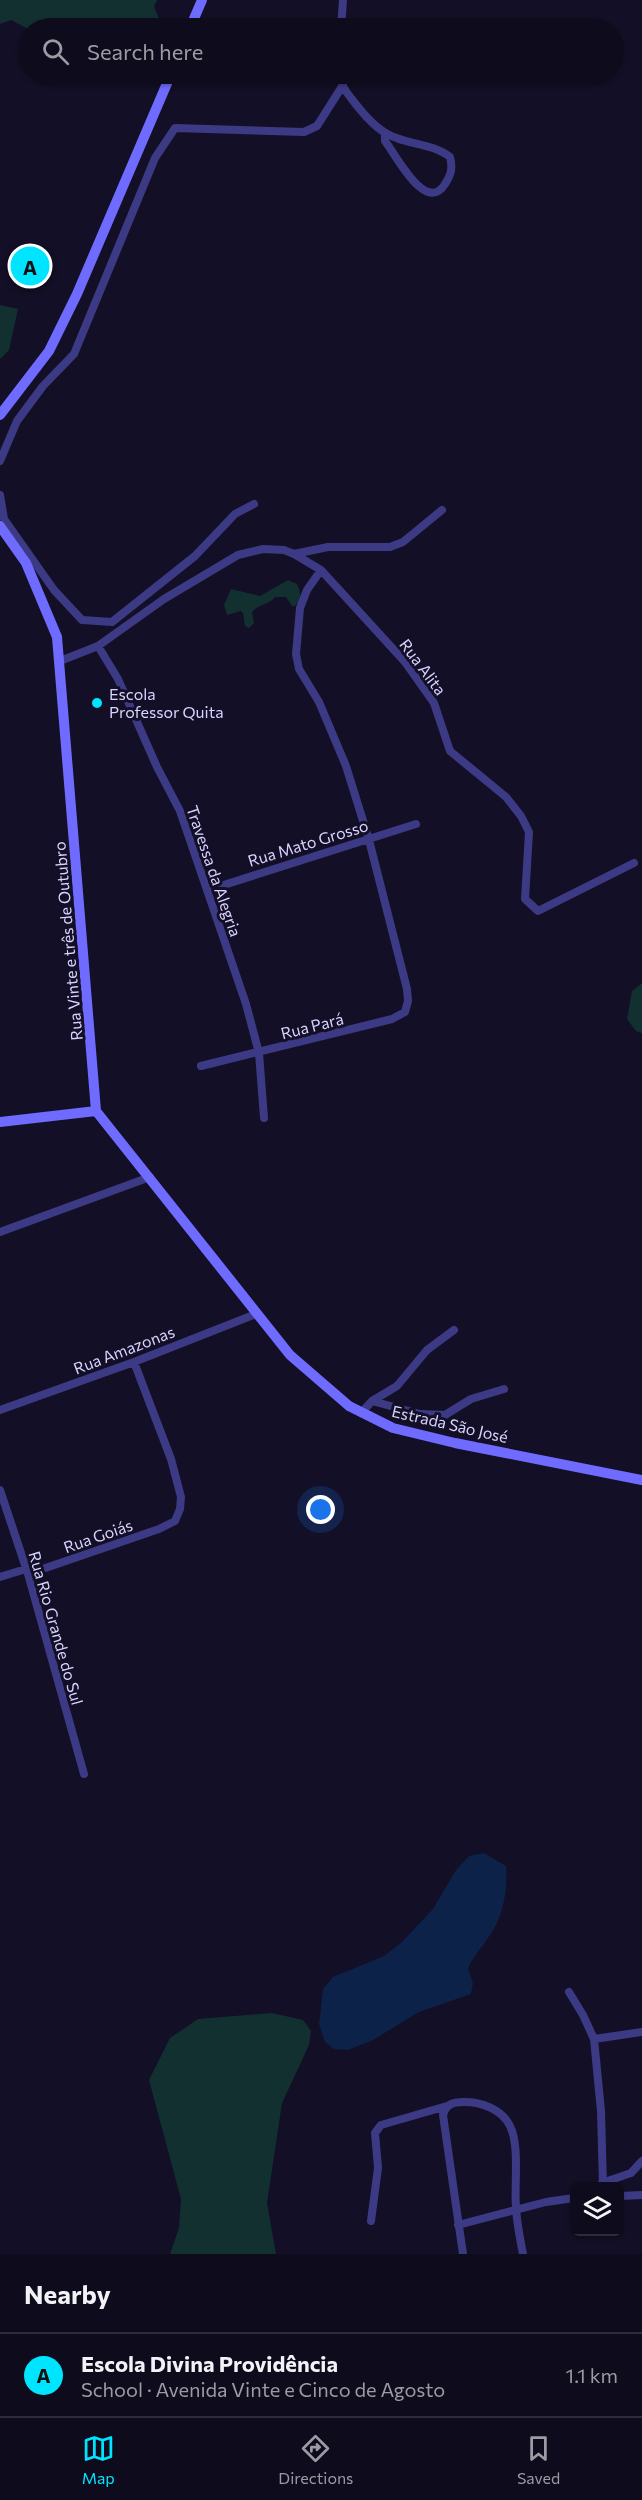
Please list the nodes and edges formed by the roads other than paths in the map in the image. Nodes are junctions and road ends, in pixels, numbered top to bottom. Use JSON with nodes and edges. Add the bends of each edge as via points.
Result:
{"nodes":[{"id":1,"x":202,"y":0,"type":"edge"},
{"id":2,"x":343,"y":0,"type":"edge"},
{"id":3,"x":194,"y":18,"type":"edge"},
{"id":4,"x":342,"y":18,"type":"edge"},
{"id":5,"x":167,"y":84,"type":"edge"},
{"id":6,"x":343,"y":85,"type":"joint"},
{"id":7,"x":385,"y":133,"type":"junction"},
{"id":8,"x":0,"y":415,"type":"edge"},
{"id":9,"x":0,"y":461,"type":"edge"},
{"id":10,"x":0,"y":495,"type":"edge"},
{"id":11,"x":254,"y":504,"type":"dead end"},
{"id":12,"x":442,"y":510,"type":"dead end"},
{"id":13,"x":0,"y":526,"type":"edge"},
{"id":14,"x":294,"y":554,"type":"junction"},
{"id":15,"x":321,"y":570,"type":"junction"},
{"id":16,"x":98,"y":646,"type":"junction"},
{"id":17,"x":60,"y":661,"type":"junction"},
{"id":18,"x":416,"y":824,"type":"dead end"},
{"id":19,"x":369,"y":840,"type":"junction"},
{"id":20,"x":634,"y":863,"type":"dead end"},
{"id":21,"x":207,"y":890,"type":"junction"},
{"id":22,"x":259,"y":1053,"type":"junction"},
{"id":23,"x":201,"y":1066,"type":"dead end"},
{"id":24,"x":96,"y":1111,"type":"junction"},
{"id":25,"x":264,"y":1118,"type":"dead end"},
{"id":26,"x":0,"y":1122,"type":"edge"},
{"id":27,"x":150,"y":1177,"type":"junction"},
{"id":28,"x":0,"y":1232,"type":"edge"},
{"id":29,"x":256,"y":1314,"type":"junction"},
{"id":30,"x":454,"y":1330,"type":"dead end"},
{"id":31,"x":134,"y":1362,"type":"junction"},
{"id":32,"x":504,"y":1389,"type":"dead end"},
{"id":33,"x":372,"y":1401,"type":"junction"},
{"id":34,"x":0,"y":1410,"type":"edge"},
{"id":35,"x":362,"y":1413,"type":"junction"},
{"id":36,"x":642,"y":1480,"type":"edge"},
{"id":37,"x":0,"y":1490,"type":"edge"},
{"id":38,"x":27,"y":1572,"type":"junction"},
{"id":39,"x":0,"y":1577,"type":"edge"},
{"id":40,"x":84,"y":1774,"type":"dead end"},
{"id":41,"x":569,"y":1992,"type":"dead end"},
{"id":42,"x":642,"y":2032,"type":"edge"},
{"id":43,"x":594,"y":2039,"type":"junction"},
{"id":44,"x":447,"y":2106,"type":"junction"},
{"id":45,"x":642,"y":2161,"type":"edge"},
{"id":46,"x":603,"y":2182,"type":"edge"},
{"id":47,"x":610,"y":2182,"type":"edge"},
{"id":48,"x":642,"y":2195,"type":"edge"},
{"id":49,"x":624,"y":2196,"type":"edge"},
{"id":50,"x":570,"y":2199,"type":"edge"},
{"id":51,"x":516,"y":2210,"type":"junction"},
{"id":52,"x":371,"y":2222,"type":"dead end"},
{"id":53,"x":458,"y":2225,"type":"junction"},
{"id":54,"x":463,"y":2254,"type":"edge"},
{"id":55,"x":522,"y":2254,"type":"edge"}],
"edges":[{"from":1,"to":3,"type":"street"},
{"from":2,"to":4,"type":"street"},
{"from":5,"to":8,"type":"street","via":[[49,351]]},
{"from":6,"to":7,"type":"street","via":[[361,111]]},
{"from":6,"to":9,"type":"street","via":[[318,126],[304,132],[175,128],[155,158],[74,354],[17,421]]},
{"from":7,"to":7,"type":"street","via":[[385,141],[419,188],[428,194],[442,189],[450,175],[450,158]]},
{"from":10,"to":11,"type":"street","via":[[4,519],[54,590],[82,620],[112,622],[195,556],[235,514]]},
{"from":12,"to":14,"type":"street","via":[[403,542],[390,547],[328,547]]},
{"from":13,"to":17,"type":"street","name":"Rua Vinte e três de Outubro","via":[[26,563],[57,637]]},
{"from":14,"to":15,"type":"street","name":"Rua Alita"},
{"from":14,"to":16,"type":"street","name":"Rua Alita","via":[[263,549],[238,555],[164,599]]},
{"from":15,"to":19,"type":"street","via":[[300,608],[296,654],[299,669],[319,702],[346,766]]},
{"from":15,"to":20,"type":"street","name":"Rua Alita","via":[[421,682],[434,703],[450,751],[506,797],[521,816],[529,832],[525,899],[535,910],[560,902]]},
{"from":16,"to":17,"type":"street","name":"Rua Alita"},
{"from":16,"to":21,"type":"street","name":"Travessa da Alegria","via":[[118,679],[180,811]]},
{"from":17,"to":24,"type":"street","name":"Rua Vinte e três de Outubro"},
{"from":18,"to":19,"type":"street","name":"Rua Mato Grosso"},
{"from":19,"to":21,"type":"street","name":"Rua Mato Grosso"},
{"from":19,"to":22,"type":"street","name":"Rua Pará","via":[[407,989],[408,1001],[402,1016]]},
{"from":21,"to":22,"type":"street","name":"Travessa da Alegria"},
{"from":22,"to":23,"type":"street","name":"Rua Pará"},
{"from":22,"to":25,"type":"street","name":"Travessa da Alegria"},
{"from":24,"to":26,"type":"street"},
{"from":24,"to":27,"type":"street"},
{"from":27,"to":28,"type":"street"},
{"from":27,"to":29,"type":"street"},
{"from":29,"to":31,"type":"street","name":"Rua Amazonas"},
{"from":29,"to":35,"type":"street","name":"Estrada São José","via":[[302,1367]]},
{"from":30,"to":33,"type":"street","via":[[427,1350],[397,1386]]},
{"from":31,"to":34,"type":"street","name":"Rua Amazonas"},
{"from":31,"to":38,"type":"street","name":"Rua Goiás","via":[[180,1490],[182,1503],[175,1521]]},
{"from":32,"to":33,"type":"street","via":[[471,1399],[445,1415],[420,1414]]},
{"from":33,"to":35,"type":"street"},
{"from":35,"to":36,"type":"street","name":"Estrada São José","via":[[393,1428],[455,1443]]},
{"from":37,"to":38,"type":"street","name":"Rua Rio Grande do Sul"},
{"from":38,"to":39,"type":"street","name":"Rua Goiás"},
{"from":38,"to":40,"type":"street","name":"Rua Rio Grande do Sul"},
{"from":41,"to":43,"type":"street"},
{"from":42,"to":43,"type":"street"},
{"from":43,"to":46,"type":"street"},
{"from":44,"to":51,"type":"street","via":[[473,2102],[504,2116],[513,2135]]},
{"from":44,"to":52,"type":"street","via":[[377,2128],[378,2168]]},
{"from":44,"to":53,"type":"street","via":[[443,2122]]},
{"from":45,"to":47,"type":"street","via":[[631,2173]]},
{"from":48,"to":49,"type":"street"},
{"from":50,"to":51,"type":"street"},
{"from":51,"to":53,"type":"street"},
{"from":51,"to":55,"type":"street"},
{"from":53,"to":54,"type":"street"}]}
